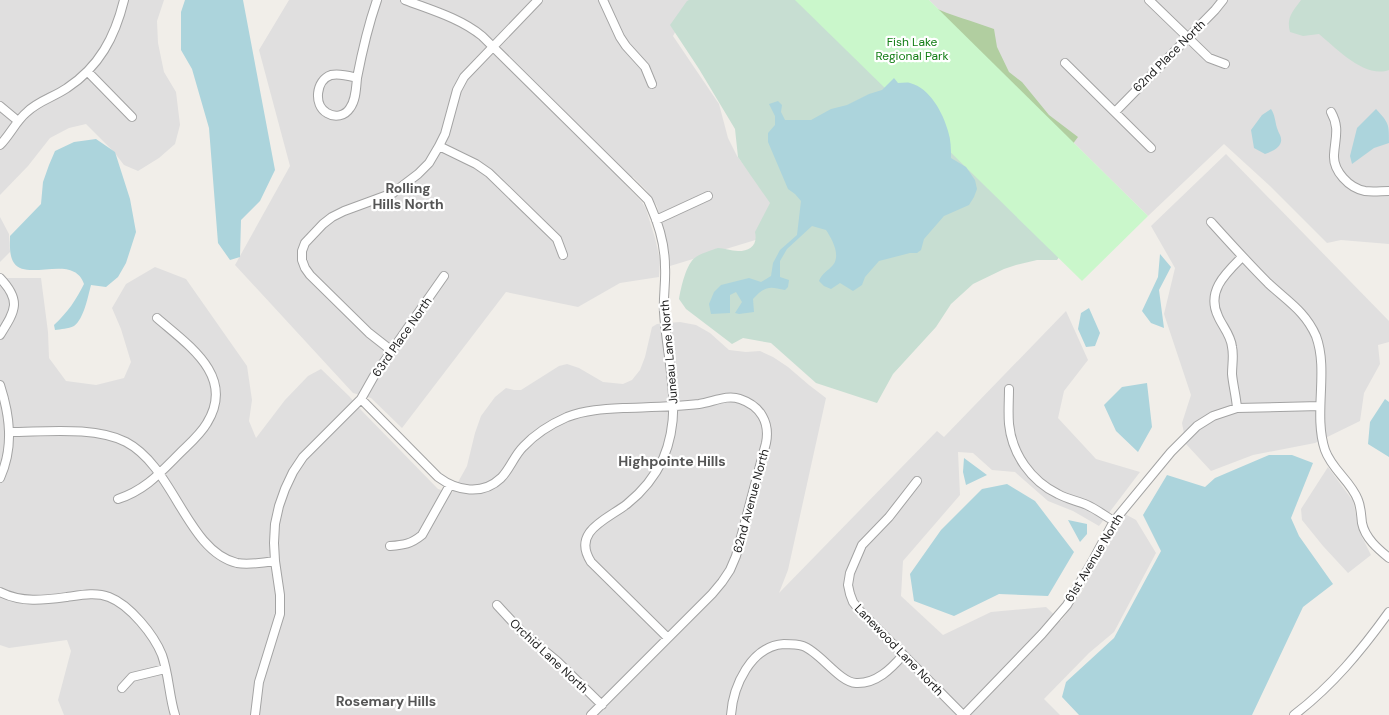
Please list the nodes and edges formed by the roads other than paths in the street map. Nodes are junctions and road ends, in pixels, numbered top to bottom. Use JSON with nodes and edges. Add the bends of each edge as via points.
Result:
{"nodes":[{"id":1,"x":124,"y":0,"type":"edge"},
{"id":2,"x":377,"y":0,"type":"edge"},
{"id":3,"x":405,"y":0,"type":"edge"},
{"id":4,"x":538,"y":0,"type":"edge"},
{"id":5,"x":603,"y":0,"type":"edge"},
{"id":6,"x":1149,"y":0,"type":"edge"},
{"id":7,"x":1223,"y":0,"type":"edge"},
{"id":8,"x":1188,"y":38,"type":"junction"},
{"id":9,"x":493,"y":47,"type":"junction"},
{"id":10,"x":1065,"y":64,"type":"dead end"},
{"id":11,"x":1226,"y":64,"type":"dead end"},
{"id":12,"x":88,"y":72,"type":"junction"},
{"id":13,"x":358,"y":78,"type":"junction"},
{"id":14,"x":652,"y":84,"type":"dead end"},
{"id":15,"x":0,"y":106,"type":"edge"},
{"id":16,"x":1115,"y":112,"type":"junction"},
{"id":17,"x":1331,"y":112,"type":"dead end"},
{"id":18,"x":132,"y":118,"type":"dead end"},
{"id":19,"x":18,"y":121,"type":"junction"},
{"id":20,"x":0,"y":145,"type":"edge"},
{"id":21,"x":440,"y":146,"type":"junction"},
{"id":22,"x":1151,"y":148,"type":"dead end"},
{"id":23,"x":1389,"y":191,"type":"edge"},
{"id":24,"x":708,"y":196,"type":"dead end"},
{"id":25,"x":656,"y":220,"type":"junction"},
{"id":26,"x":1212,"y":222,"type":"dead end"},
{"id":27,"x":563,"y":255,"type":"dead end"},
{"id":28,"x":1242,"y":257,"type":"junction"},
{"id":29,"x":444,"y":276,"type":"dead end"},
{"id":30,"x":0,"y":278,"type":"edge"},
{"id":31,"x":157,"y":318,"type":"dead end"},
{"id":32,"x":0,"y":334,"type":"edge"},
{"id":33,"x":392,"y":351,"type":"junction"},
{"id":34,"x":0,"y":385,"type":"edge"},
{"id":35,"x":1009,"y":389,"type":"dead end"},
{"id":36,"x":361,"y":399,"type":"junction"},
{"id":37,"x":674,"y":406,"type":"junction"},
{"id":38,"x":1320,"y":406,"type":"junction"},
{"id":39,"x":1237,"y":408,"type":"junction"},
{"id":40,"x":9,"y":432,"type":"junction"},
{"id":41,"x":160,"y":473,"type":"junction"},
{"id":42,"x":0,"y":478,"type":"edge"},
{"id":43,"x":917,"y":481,"type":"dead end"},
{"id":44,"x":450,"y":485,"type":"junction"},
{"id":45,"x":118,"y":499,"type":"dead end"},
{"id":46,"x":1114,"y":521,"type":"junction"},
{"id":47,"x":390,"y":546,"type":"dead end"},
{"id":48,"x":1389,"y":558,"type":"edge"},
{"id":49,"x":275,"y":561,"type":"junction"},
{"id":50,"x":0,"y":592,"type":"edge"},
{"id":51,"x":497,"y":605,"type":"dead end"},
{"id":52,"x":1389,"y":612,"type":"edge"},
{"id":53,"x":668,"y":638,"type":"junction"},
{"id":54,"x":903,"y":655,"type":"junction"},
{"id":55,"x":165,"y":669,"type":"junction"},
{"id":56,"x":122,"y":688,"type":"dead end"},
{"id":57,"x":602,"y":705,"type":"junction"},
{"id":58,"x":175,"y":715,"type":"edge"},
{"id":59,"x":255,"y":715,"type":"edge"},
{"id":60,"x":591,"y":715,"type":"edge"},
{"id":61,"x":731,"y":715,"type":"edge"},
{"id":62,"x":963,"y":715,"type":"edge"},
{"id":63,"x":1294,"y":715,"type":"edge"}],
"edges":[{"from":1,"to":12,"type":"street","via":[[115,32],[104,53]]},
{"from":2,"to":13,"type":"street","via":[[366,34]]},
{"from":3,"to":9,"type":"street","name":"Juneau Lane North","via":[[458,20]]},
{"from":4,"to":9,"type":"street"},
{"from":5,"to":14,"type":"street","via":[[620,37],[645,67]]},
{"from":6,"to":8,"type":"street"},
{"from":7,"to":8,"type":"street","name":"62nd Place North"},
{"from":8,"to":11,"type":"street","via":[[1209,58]]},
{"from":8,"to":16,"type":"street","name":"62nd Place North"},
{"from":9,"to":21,"type":"street","via":[[464,77],[457,90]]},
{"from":9,"to":25,"type":"street","name":"Juneau Lane North","via":[[642,194]]},
{"from":10,"to":16,"type":"street"},
{"from":12,"to":18,"type":"street"},
{"from":12,"to":19,"type":"street","via":[[66,89],[34,106]]},
{"from":13,"to":13,"type":"street","via":[[338,75],[323,81],[318,92],[322,109],[336,116],[345,114],[353,104]]},
{"from":15,"to":19,"type":"street"},
{"from":16,"to":22,"type":"street"},
{"from":17,"to":23,"type":"street","via":[[1336,124],[1334,157],[1340,174],[1356,188]]},
{"from":19,"to":20,"type":"street"},
{"from":21,"to":27,"type":"street","via":[[489,173],[556,239]]},
{"from":21,"to":33,"type":"street","via":[[406,184],[379,199],[332,217],[310,237],[302,251],[302,260],[310,275]]},
{"from":24,"to":25,"type":"street"},
{"from":25,"to":37,"type":"street","name":"Juneau Lane North","via":[[664,254],[664,313]]},
{"from":26,"to":28,"type":"street"},
{"from":28,"to":38,"type":"street","via":[[1302,313],[1311,327],[1320,355]]},
{"from":28,"to":39,"type":"street","via":[[1220,280],[1214,307],[1232,346]]},
{"from":29,"to":33,"type":"street","name":"63rd Place North"},
{"from":30,"to":32,"type":"street","via":[[10,290],[14,306]]},
{"from":31,"to":41,"type":"street","via":[[204,360],[216,393],[212,415],[202,432]]},
{"from":33,"to":36,"type":"street","name":"63rd Place North"},
{"from":34,"to":40,"type":"street"},
{"from":35,"to":46,"type":"street","via":[[1009,426],[1021,461],[1030,473],[1043,486],[1088,505]]},
{"from":36,"to":44,"type":"street","via":[[438,477]]},
{"from":36,"to":49,"type":"street","name":"63rd Place North","via":[[293,472],[275,524]]},
{"from":37,"to":44,"type":"street","name":"62nd Avenue North","via":[[603,409],[568,417],[536,435],[492,484],[470,490]]},
{"from":37,"to":53,"type":"street","name":"Juneau Lane North","via":[[669,443],[652,477],[627,504],[600,522],[585,543],[592,562]]},
{"from":37,"to":53,"type":"street","name":"62nd Avenue North","via":[[738,398],[762,414],[768,433],[741,542],[730,570],[712,594]]},
{"from":38,"to":39,"type":"street","name":"61st Avenue North"},
{"from":38,"to":48,"type":"street","via":[[1325,450],[1359,502],[1368,538]]},
{"from":39,"to":46,"type":"street","name":"61st Avenue North","via":[[1196,426]]},
{"from":40,"to":41,"type":"street","via":[[84,432],[114,437],[140,452]]},
{"from":40,"to":42,"type":"street","via":[[9,446]]},
{"from":41,"to":45,"type":"street","via":[[132,494]]},
{"from":41,"to":49,"type":"street","via":[[201,538],[213,551],[242,564]]},
{"from":43,"to":54,"type":"street","name":"Lanewood Lane North","via":[[862,546],[848,585],[857,607]]},
{"from":44,"to":47,"type":"street","via":[[422,535],[407,544]]},
{"from":46,"to":62,"type":"street","name":"61st Avenue North","via":[[1067,605]]},
{"from":49,"to":59,"type":"street","name":"63rd Place North","via":[[280,614],[259,682]]},
{"from":50,"to":55,"type":"street","via":[[28,600],[97,594],[119,602],[149,632]]},
{"from":51,"to":57,"type":"street","name":"Orchid Lane North"},
{"from":52,"to":63,"type":"street","via":[[1342,672]]},
{"from":53,"to":57,"type":"street","name":"62nd Avenue North"},
{"from":54,"to":61,"type":"street","via":[[875,680],[856,683],[848,681],[803,646],[773,646],[749,664],[737,688]]},
{"from":54,"to":62,"type":"street","name":"Lanewood Lane North"},
{"from":55,"to":56,"type":"street","via":[[132,677]]},
{"from":55,"to":58,"type":"street"},
{"from":57,"to":60,"type":"street","name":"62nd Avenue North"}]}
